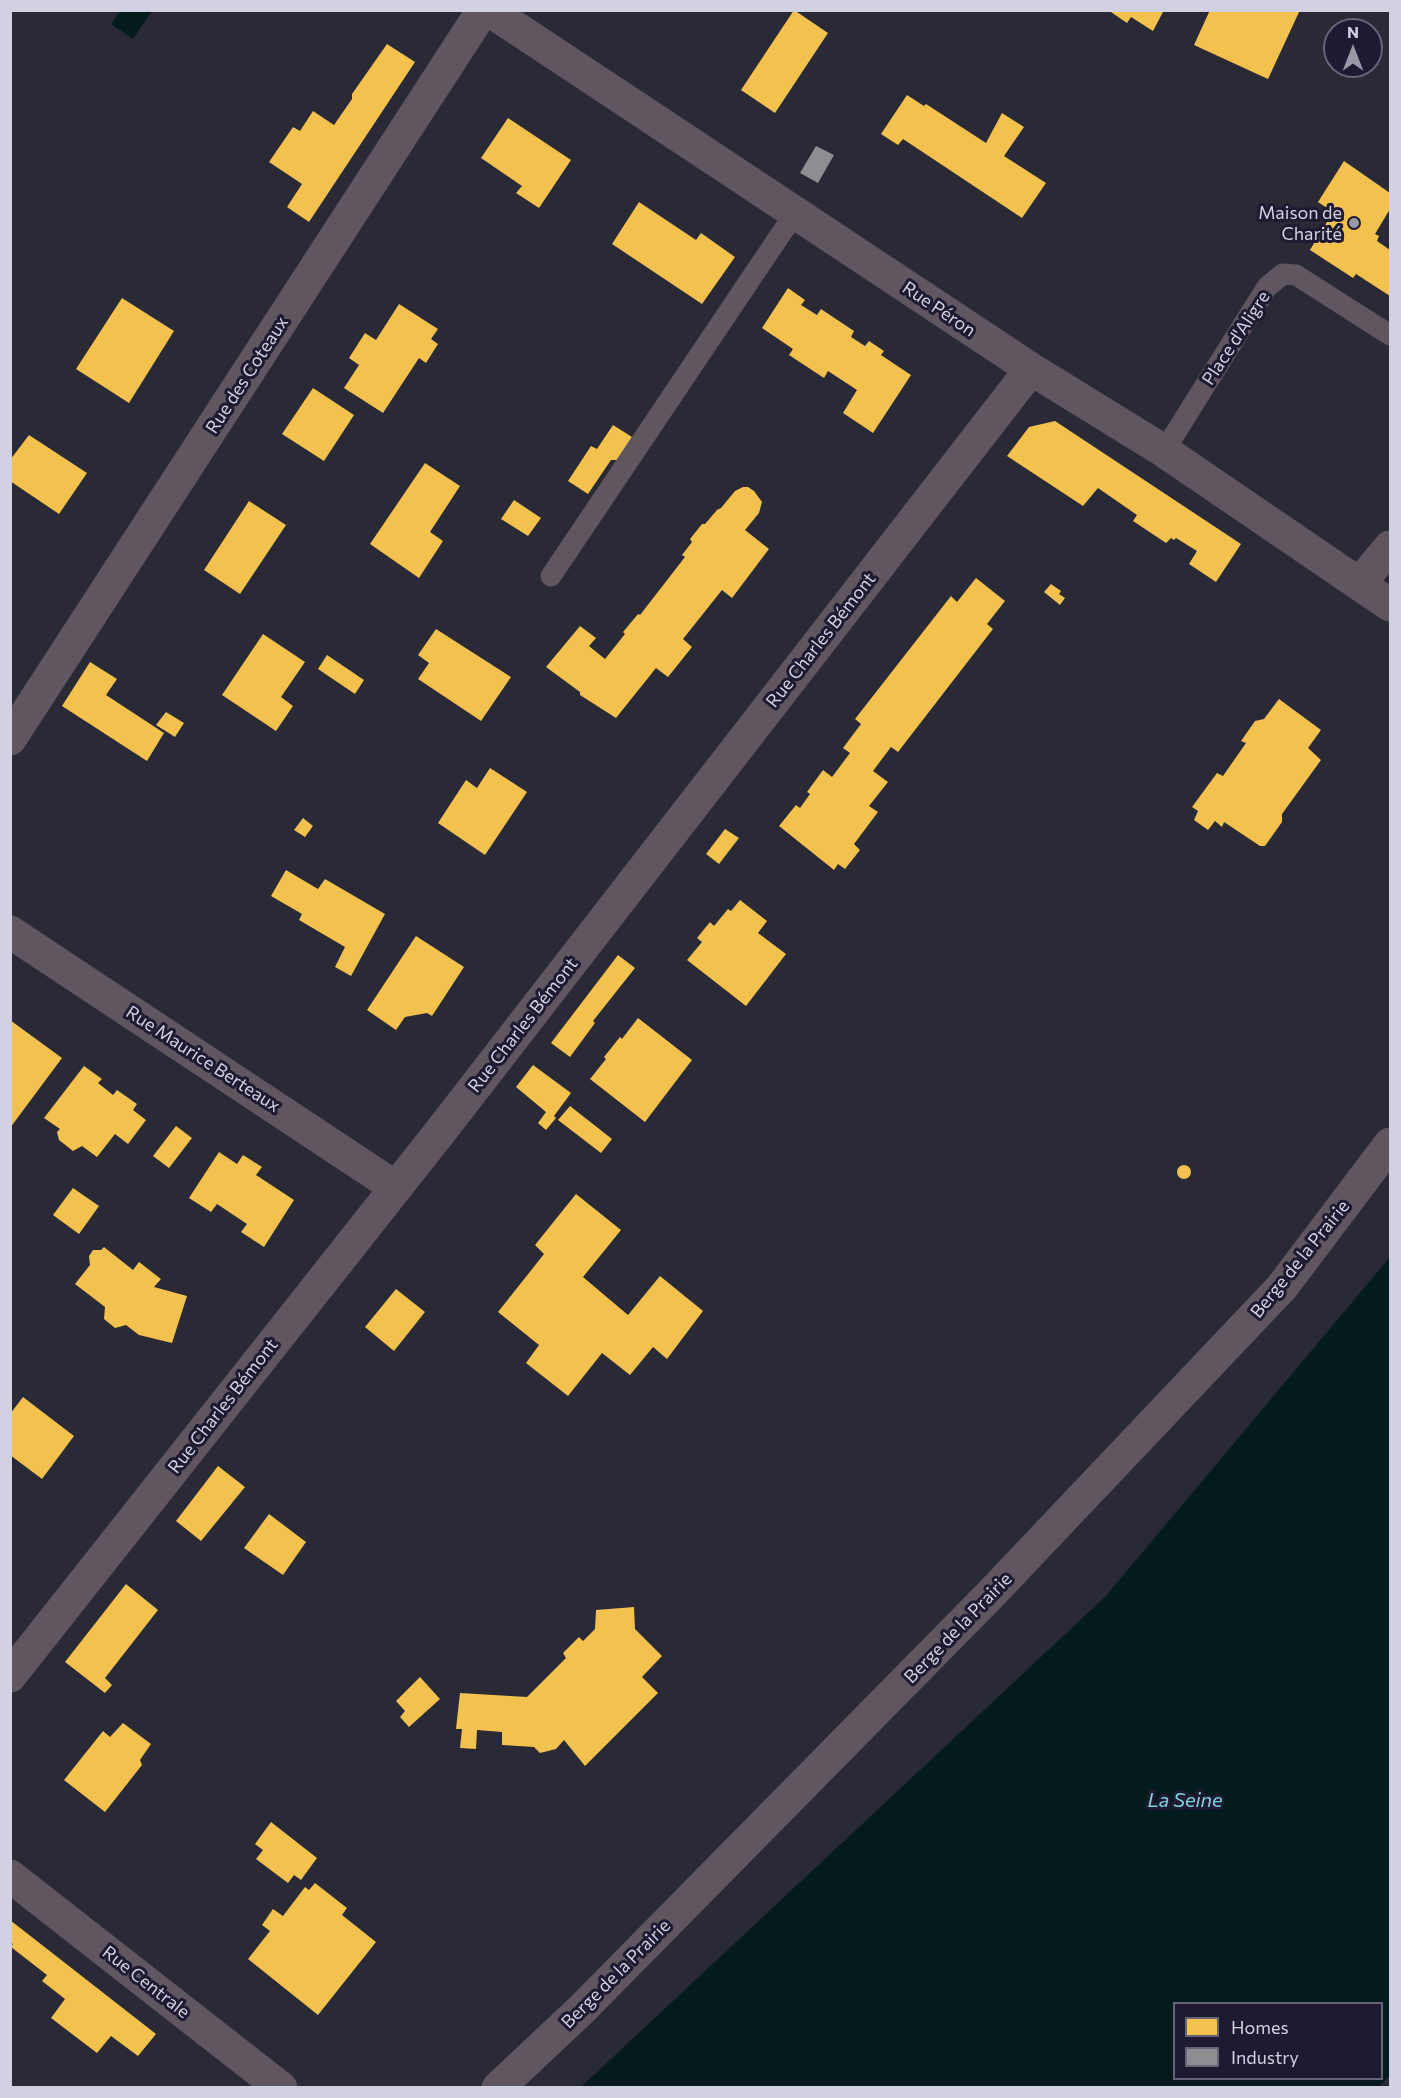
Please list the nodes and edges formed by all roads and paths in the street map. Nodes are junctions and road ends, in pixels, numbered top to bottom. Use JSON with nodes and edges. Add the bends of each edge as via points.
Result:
{"nodes":[{"id":1,"x":483,"y":10,"type":"edge"},
{"id":2,"x":489,"y":10,"type":"edge"},
{"id":3,"x":795,"y":213,"type":"junction"},
{"id":4,"x":1390,"y":335,"type":"edge"},
{"id":5,"x":1031,"y":369,"type":"junction"},
{"id":6,"x":1164,"y":451,"type":"junction"},
{"id":7,"x":1390,"y":548,"type":"edge"},
{"id":8,"x":551,"y":576,"type":"dead end"},
{"id":9,"x":1359,"y":584,"type":"junction"},
{"id":10,"x":1390,"y":604,"type":"edge"},
{"id":11,"x":10,"y":740,"type":"edge"},
{"id":12,"x":10,"y":932,"type":"edge"},
{"id":13,"x":1390,"y":1144,"type":"edge"},
{"id":14,"x":395,"y":1187,"type":"junction"},
{"id":15,"x":10,"y":1676,"type":"edge"},
{"id":16,"x":10,"y":1876,"type":"edge"},
{"id":17,"x":281,"y":2088,"type":"edge"},
{"id":18,"x":498,"y":2088,"type":"edge"}],
"edges":[{"from":1,"to":11,"type":"street","name":"Rue des Coteaux"},
{"from":2,"to":3,"type":"street","name":"Rue Péron"},
{"from":3,"to":5,"type":"street","name":"Rue Péron"},
{"from":3,"to":8,"type":"lane"},
{"from":4,"to":6,"type":"lane","name":"Place d'Aligre","via":[[1296,275],[1283,274],[1267,287]]},
{"from":5,"to":6,"type":"street","name":"Rue Péron"},
{"from":5,"to":14,"type":"street","name":"Rue Charles Bémont"},
{"from":6,"to":9,"type":"street","name":"Rue Péron"},
{"from":7,"to":9,"type":"street"},
{"from":9,"to":10,"type":"street","name":"Rue Péron"},
{"from":12,"to":14,"type":"street","name":"Rue Maurice Berteaux"},
{"from":13,"to":18,"type":"street","name":"Berge de la Prairie","via":[[1282,1287],[982,1604],[582,2009]]},
{"from":14,"to":15,"type":"street","name":"Rue Charles Bémont"},
{"from":16,"to":17,"type":"street","name":"Rue Centrale"}]}
